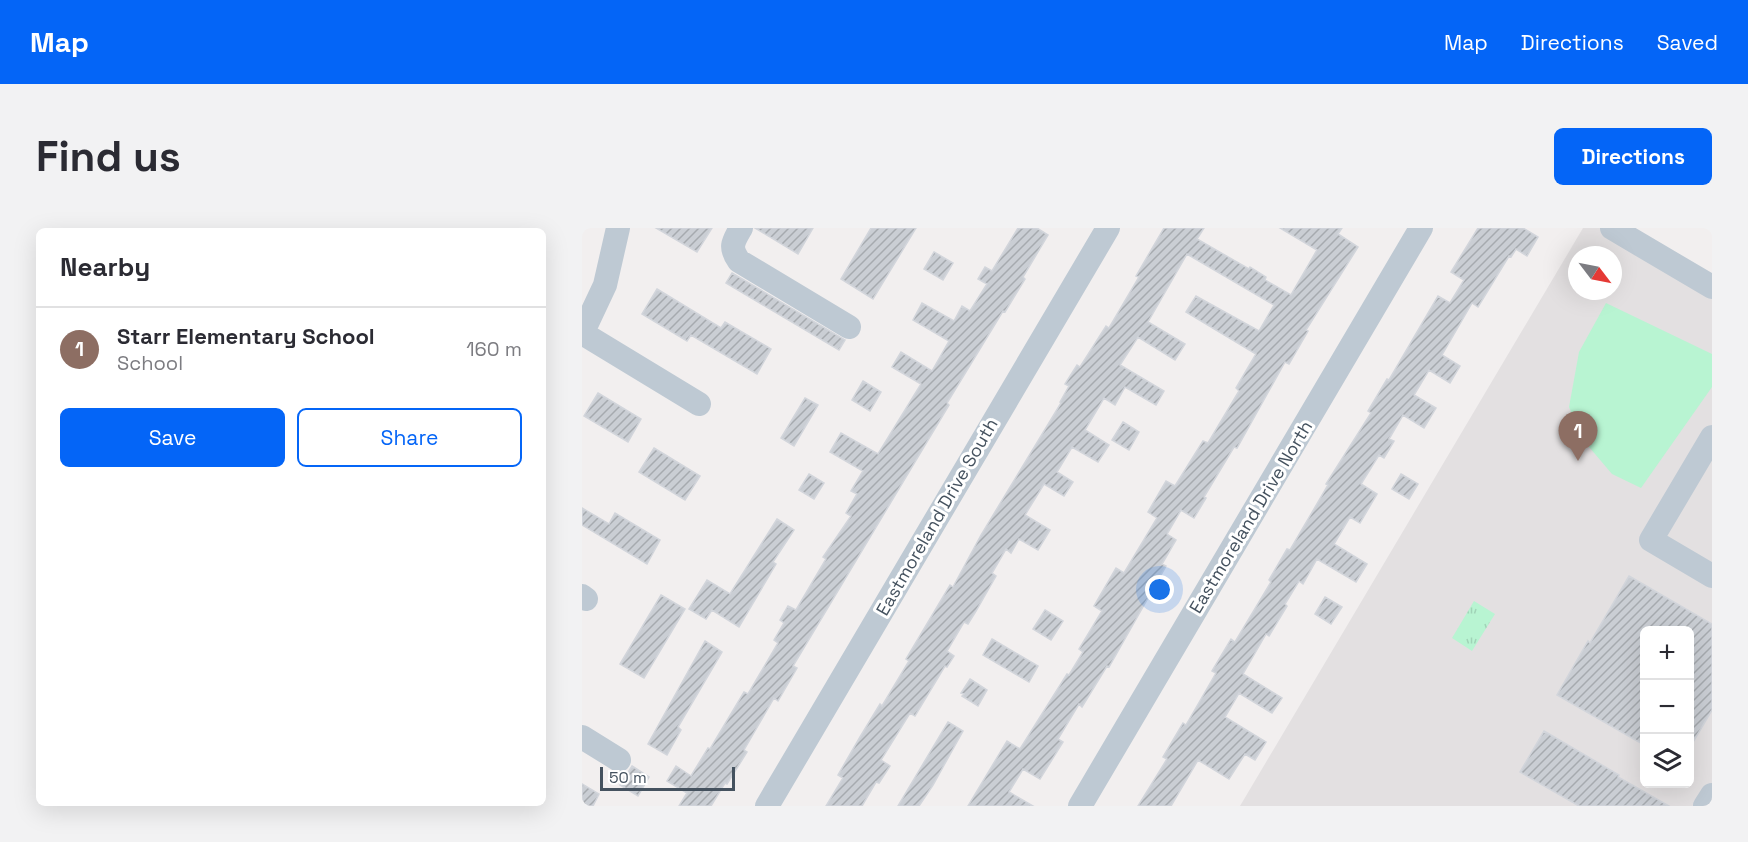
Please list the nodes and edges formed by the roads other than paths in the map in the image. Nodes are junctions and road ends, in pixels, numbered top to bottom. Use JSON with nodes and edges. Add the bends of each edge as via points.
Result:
{"nodes":[{"id":1,"x":618,"y":228,"type":"edge"},
{"id":2,"x":741,"y":228,"type":"edge"},
{"id":3,"x":1108,"y":228,"type":"edge"},
{"id":4,"x":1421,"y":228,"type":"edge"},
{"id":5,"x":1612,"y":228,"type":"edge"},
{"id":6,"x":1712,"y":287,"type":"edge"},
{"id":7,"x":849,"y":327,"type":"dead end"},
{"id":8,"x":582,"y":334,"type":"edge"},
{"id":9,"x":699,"y":404,"type":"dead end"},
{"id":10,"x":1712,"y":437,"type":"edge"},
{"id":11,"x":1712,"y":576,"type":"edge"},
{"id":12,"x":582,"y":738,"type":"edge"},
{"id":13,"x":620,"y":760,"type":"dead end"},
{"id":14,"x":1712,"y":795,"type":"edge"},
{"id":15,"x":767,"y":806,"type":"edge"},
{"id":16,"x":1080,"y":806,"type":"edge"},
{"id":17,"x":1706,"y":806,"type":"edge"}],
"edges":[{"from":1,"to":8,"type":"street","via":[[605,285]]},
{"from":2,"to":7,"type":"street","via":[[733,244],[739,261]]},
{"from":3,"to":15,"type":"street","name":"Eastmoreland Drive South"},
{"from":4,"to":16,"type":"street","name":"Eastmoreland Drive North"},
{"from":5,"to":6,"type":"street"},
{"from":8,"to":9,"type":"street"},
{"from":10,"to":11,"type":"street","via":[[1651,540]]},
{"from":12,"to":13,"type":"street"},
{"from":14,"to":17,"type":"street"}]}
